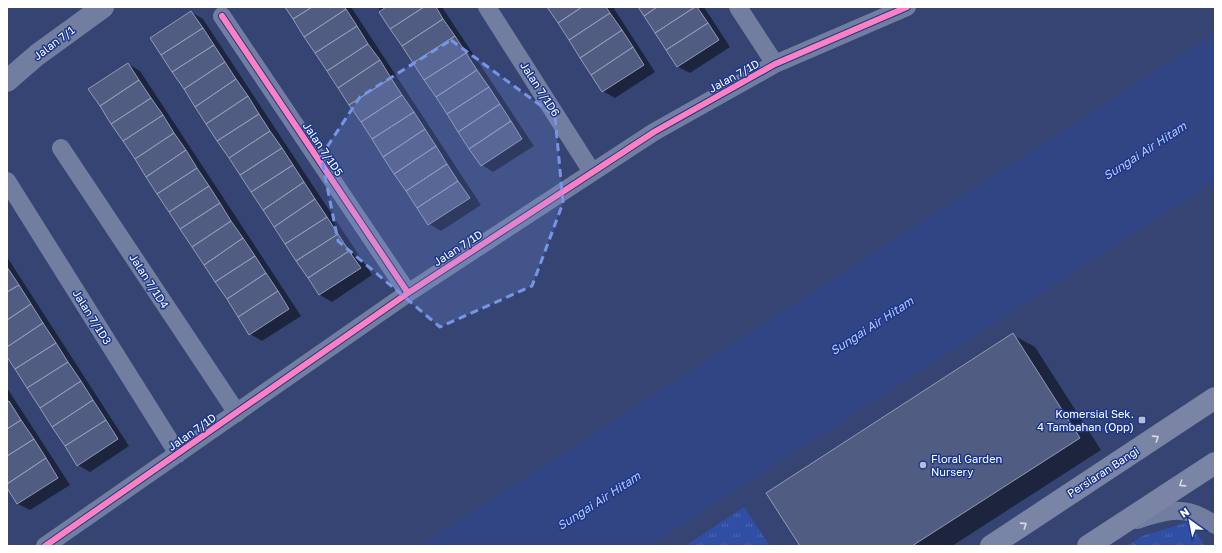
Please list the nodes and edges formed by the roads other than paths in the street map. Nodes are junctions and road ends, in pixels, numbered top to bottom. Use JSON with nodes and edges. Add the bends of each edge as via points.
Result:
{"nodes":[{"id":1,"x":102,"y":7,"type":"edge"},
{"id":2,"x":487,"y":7,"type":"edge"},
{"id":3,"x":738,"y":7,"type":"edge"},
{"id":4,"x":907,"y":7,"type":"edge"},
{"id":5,"x":222,"y":16,"type":"dead end"},
{"id":6,"x":775,"y":64,"type":"junction"},
{"id":7,"x":7,"y":81,"type":"edge"},
{"id":8,"x":62,"y":148,"type":"dead end"},
{"id":9,"x":592,"y":172,"type":"junction"},
{"id":10,"x":7,"y":181,"type":"edge"},
{"id":11,"x":408,"y":293,"type":"junction"},
{"id":12,"x":1215,"y":398,"type":"edge"},
{"id":13,"x":236,"y":413,"type":"junction"},
{"id":14,"x":178,"y":454,"type":"junction"},
{"id":15,"x":1215,"y":463,"type":"edge"},
{"id":16,"x":1215,"y":525,"type":"edge"},
{"id":17,"x":1116,"y":528,"type":"junction"},
{"id":18,"x":45,"y":546,"type":"edge"},
{"id":19,"x":991,"y":546,"type":"edge"},
{"id":20,"x":1088,"y":546,"type":"edge"}],
"edges":[{"from":1,"to":7,"type":"street","name":"Jalan 7/1","via":[[37,55]]},
{"from":2,"to":9,"type":"street","name":"Jalan 7/1D6"},
{"from":3,"to":6,"type":"street"},
{"from":4,"to":6,"type":"street","name":"Jalan 7/1D"},
{"from":5,"to":11,"type":"street","name":"Jalan 7/1D5"},
{"from":6,"to":9,"type":"street","name":"Jalan 7/1D","via":[[654,132]]},
{"from":8,"to":13,"type":"street","name":"Jalan 7/1D4"},
{"from":9,"to":11,"type":"street","name":"Jalan 7/1D"},
{"from":10,"to":14,"type":"street","name":"Jalan 7/1D3"},
{"from":11,"to":13,"type":"street","name":"Jalan 7/1D"},
{"from":19,"to":12,"type":"main road","name":"Persiaran Bangi","one_way":true},
{"from":13,"to":14,"type":"street","name":"Jalan 7/1D"},
{"from":14,"to":18,"type":"street","name":"Jalan 7/1D"},
{"from":15,"to":17,"type":"main road","one_way":true},
{"from":16,"to":17,"type":"street","via":[[1192,512],[1180,511],[1161,512]]},
{"from":17,"to":20,"type":"main road"}]}
